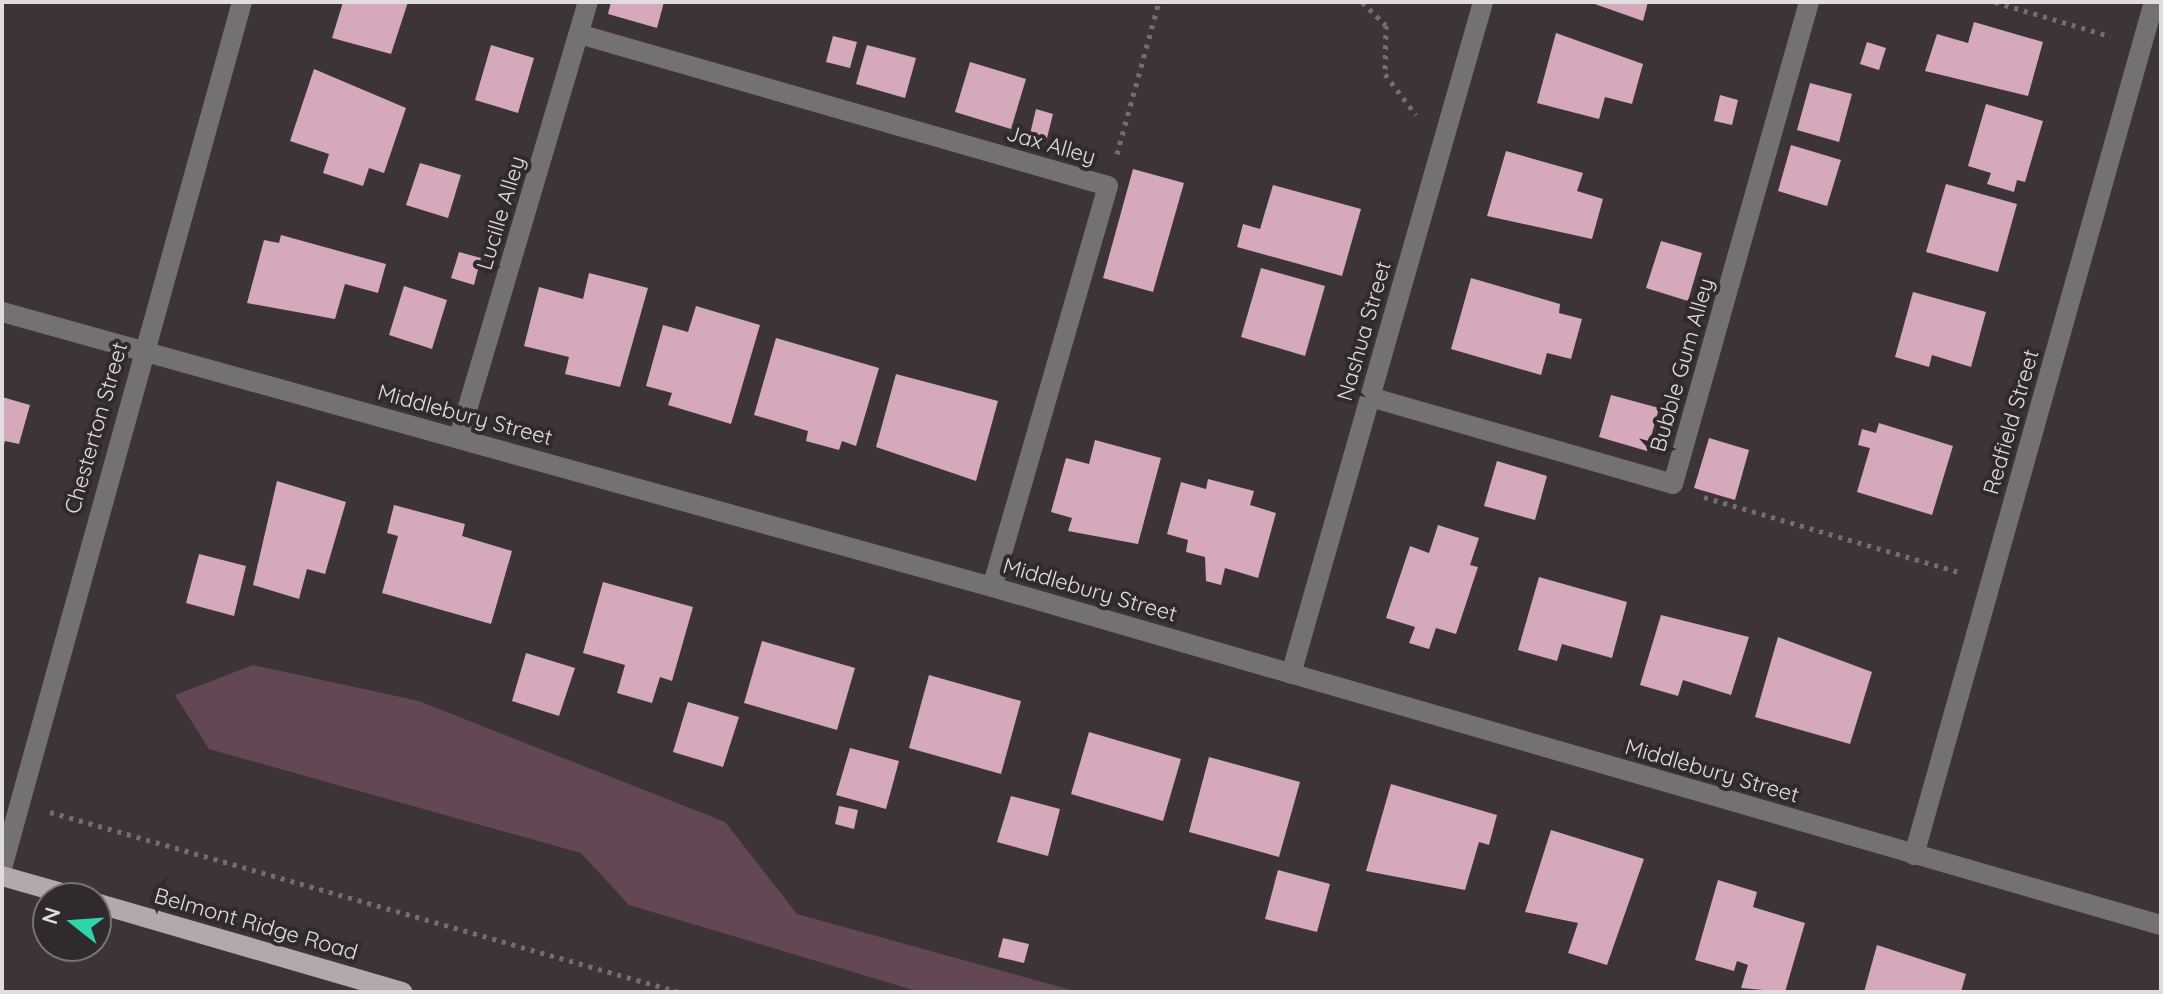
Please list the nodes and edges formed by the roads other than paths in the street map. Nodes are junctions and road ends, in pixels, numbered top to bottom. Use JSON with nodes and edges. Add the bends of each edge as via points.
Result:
{"nodes":[{"id":1,"x":242,"y":2,"type":"edge"},
{"id":2,"x":588,"y":2,"type":"edge"},
{"id":3,"x":1483,"y":2,"type":"edge"},
{"id":4,"x":1809,"y":2,"type":"edge"},
{"id":5,"x":2154,"y":2,"type":"edge"},
{"id":6,"x":579,"y":34,"type":"junction"},
{"id":7,"x":2,"y":312,"type":"edge"},
{"id":8,"x":142,"y":353,"type":"junction"},
{"id":9,"x":1370,"y":397,"type":"junction"},
{"id":10,"x":459,"y":437,"type":"junction"},
{"id":11,"x":992,"y":587,"type":"junction"},
{"id":12,"x":1291,"y":674,"type":"junction"},
{"id":13,"x":1914,"y":855,"type":"junction"},
{"id":14,"x":2,"y":868,"type":"edge"},
{"id":15,"x":2,"y":876,"type":"edge"},
{"id":16,"x":32,"y":885,"type":"edge"},
{"id":17,"x":112,"y":908,"type":"edge"},
{"id":18,"x":2161,"y":925,"type":"edge"},
{"id":19,"x":402,"y":992,"type":"edge"}],
"edges":[{"from":1,"to":8,"type":"street","name":"Chesterton Street"},
{"from":2,"to":6,"type":"street","name":"Lucille Alley"},
{"from":3,"to":9,"type":"street","name":"Nashua Street"},
{"from":4,"to":9,"type":"street","name":"Bubble Gum Alley","via":[[1673,484]]},
{"from":5,"to":13,"type":"street","name":"Redfield Street"},
{"from":6,"to":10,"type":"street","name":"Lucille Alley"},
{"from":6,"to":11,"type":"street","name":"Jax Alley","via":[[1108,186]]},
{"from":7,"to":8,"type":"street","name":"Middlebury Street"},
{"from":8,"to":10,"type":"street","name":"Middlebury Street"},
{"from":8,"to":14,"type":"street","name":"Chesterton Street"},
{"from":9,"to":12,"type":"street","name":"Nashua Street"},
{"from":10,"to":11,"type":"street","name":"Middlebury Street"},
{"from":11,"to":12,"type":"street","name":"Middlebury Street"},
{"from":12,"to":13,"type":"street","name":"Middlebury Street"},
{"from":13,"to":18,"type":"street","name":"Middlebury Street"},
{"from":15,"to":16,"type":"main road"},
{"from":17,"to":19,"type":"main road","name":"Belmont Ridge Road"}]}
